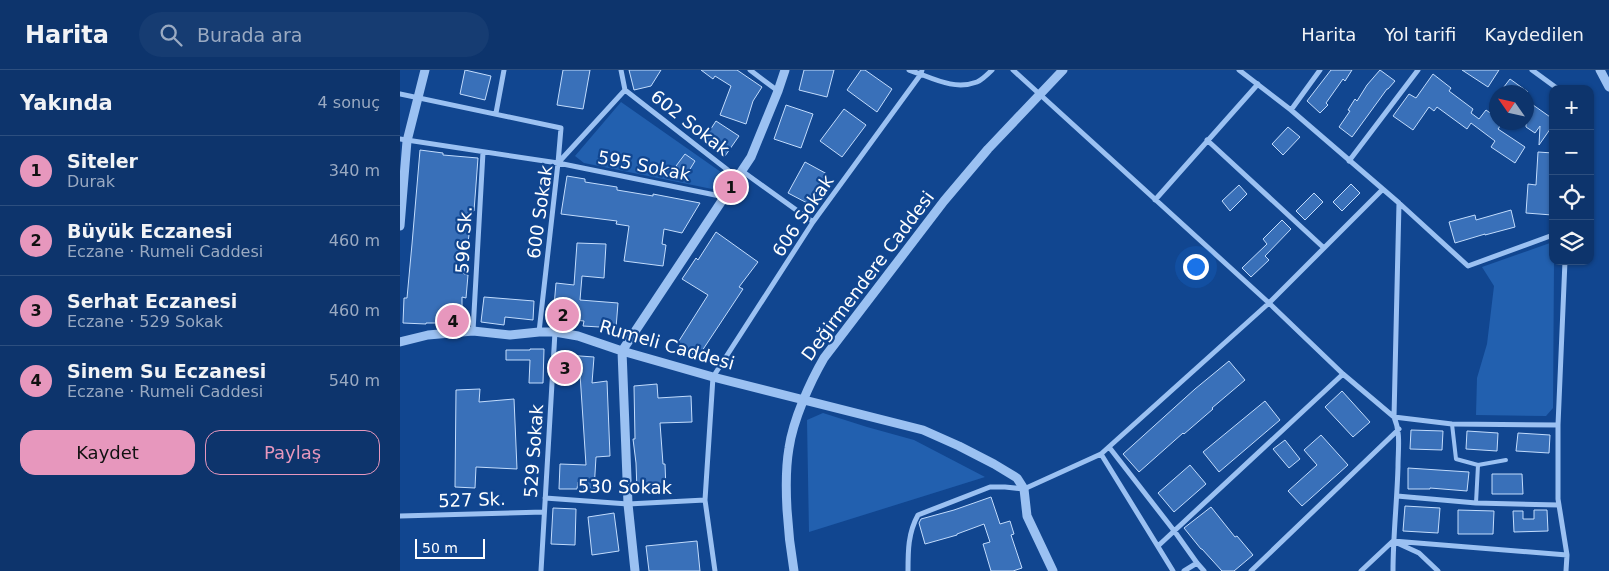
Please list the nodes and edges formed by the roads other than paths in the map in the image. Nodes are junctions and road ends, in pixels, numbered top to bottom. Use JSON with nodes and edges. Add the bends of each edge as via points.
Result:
{"nodes":[{"id":1,"x":425,"y":70,"type":"edge"},
{"id":2,"x":504,"y":70,"type":"edge"},
{"id":3,"x":621,"y":70,"type":"edge"},
{"id":4,"x":750,"y":70,"type":"edge"},
{"id":5,"x":785,"y":70,"type":"edge"},
{"id":6,"x":908,"y":70,"type":"edge"},
{"id":7,"x":992,"y":70,"type":"edge"},
{"id":8,"x":1013,"y":70,"type":"edge"},
{"id":9,"x":1063,"y":70,"type":"edge"},
{"id":10,"x":1239,"y":70,"type":"edge"},
{"id":11,"x":1320,"y":70,"type":"edge"},
{"id":12,"x":1418,"y":70,"type":"edge"},
{"id":13,"x":1532,"y":70,"type":"edge"},
{"id":14,"x":1600,"y":70,"type":"edge"},
{"id":15,"x":922,"y":72,"type":"edge"},
{"id":16,"x":1258,"y":84,"type":"junction"},
{"id":17,"x":1553,"y":85,"type":"edge"},
{"id":18,"x":1609,"y":87,"type":"edge"},
{"id":19,"x":625,"y":90,"type":"junction"},
{"id":20,"x":778,"y":91,"type":"junction"},
{"id":21,"x":400,"y":94,"type":"edge"},
{"id":22,"x":1040,"y":94,"type":"junction"},
{"id":23,"x":418,"y":99,"type":"junction"},
{"id":24,"x":1291,"y":110,"type":"junction"},
{"id":25,"x":496,"y":114,"type":"junction"},
{"id":26,"x":404,"y":140,"type":"edge"},
{"id":27,"x":1207,"y":140,"type":"junction"},
{"id":28,"x":484,"y":152,"type":"junction"},
{"id":29,"x":1349,"y":160,"type":"junction"},
{"id":30,"x":558,"y":163,"type":"junction"},
{"id":31,"x":740,"y":174,"type":"junction"},
{"id":32,"x":1382,"y":190,"type":"junction"},
{"id":33,"x":725,"y":197,"type":"junction"},
{"id":34,"x":1155,"y":200,"type":"junction"},
{"id":35,"x":1399,"y":203,"type":"junction"},
{"id":36,"x":814,"y":222,"type":"junction"},
{"id":37,"x":400,"y":226,"type":"edge"},
{"id":38,"x":1549,"y":236,"type":"edge"},
{"id":39,"x":1324,"y":248,"type":"junction"},
{"id":40,"x":1565,"y":265,"type":"edge"},
{"id":41,"x":1269,"y":303,"type":"junction"},
{"id":42,"x":473,"y":331,"type":"junction"},
{"id":43,"x":539,"y":332,"type":"junction"},
{"id":44,"x":555,"y":332,"type":"junction"},
{"id":45,"x":400,"y":342,"type":"edge"},
{"id":46,"x":622,"y":351,"type":"junction"},
{"id":47,"x":1343,"y":374,"type":"junction"},
{"id":48,"x":713,"y":377,"type":"junction"},
{"id":49,"x":805,"y":399,"type":"junction"},
{"id":50,"x":1394,"y":417,"type":"junction"},
{"id":51,"x":1452,"y":424,"type":"junction"},
{"id":52,"x":1558,"y":425,"type":"junction"},
{"id":53,"x":1399,"y":430,"type":"junction"},
{"id":54,"x":1109,"y":447,"type":"junction"},
{"id":55,"x":1101,"y":454,"type":"junction"},
{"id":56,"x":1506,"y":460,"type":"dead end"},
{"id":57,"x":1478,"y":465,"type":"junction"},
{"id":58,"x":1024,"y":489,"type":"junction"},
{"id":59,"x":1397,"y":496,"type":"junction"},
{"id":60,"x":545,"y":498,"type":"junction"},
{"id":61,"x":705,"y":500,"type":"junction"},
{"id":62,"x":1476,"y":503,"type":"junction"},
{"id":63,"x":628,"y":504,"type":"junction"},
{"id":64,"x":1558,"y":505,"type":"junction"},
{"id":65,"x":544,"y":512,"type":"junction"},
{"id":66,"x":400,"y":516,"type":"edge"},
{"id":67,"x":1175,"y":532,"type":"junction"},
{"id":68,"x":1393,"y":541,"type":"junction"},
{"id":69,"x":1158,"y":546,"type":"junction"},
{"id":70,"x":1567,"y":554,"type":"junction"},
{"id":71,"x":1197,"y":563,"type":"junction"},
{"id":72,"x":541,"y":571,"type":"edge"},
{"id":73,"x":635,"y":571,"type":"edge"},
{"id":74,"x":714,"y":571,"type":"edge"},
{"id":75,"x":794,"y":571,"type":"edge"},
{"id":76,"x":908,"y":571,"type":"edge"},
{"id":77,"x":1052,"y":571,"type":"edge"},
{"id":78,"x":1173,"y":571,"type":"edge"},
{"id":79,"x":1184,"y":571,"type":"edge"},
{"id":80,"x":1204,"y":571,"type":"edge"},
{"id":81,"x":1251,"y":571,"type":"edge"},
{"id":82,"x":1361,"y":571,"type":"edge"},
{"id":83,"x":1393,"y":571,"type":"edge"},
{"id":84,"x":1438,"y":571,"type":"edge"},
{"id":85,"x":1566,"y":571,"type":"edge"}],
"edges":[{"from":1,"to":23,"type":"street"},
{"from":2,"to":25,"type":"street"},
{"from":3,"to":19,"type":"street"},
{"from":4,"to":20,"type":"street"},
{"from":5,"to":20,"type":"street"},
{"from":6,"to":15,"type":"street"},
{"from":7,"to":15,"type":"street","via":[[978,82],[956,86],[933,80]]},
{"from":8,"to":22,"type":"street"},
{"from":9,"to":22,"type":"street","name":"Değirmendere Caddesi"},
{"from":10,"to":16,"type":"street"},
{"from":11,"to":24,"type":"street"},
{"from":12,"to":29,"type":"street"},
{"from":13,"to":17,"type":"street"},
{"from":14,"to":18,"type":"street"},
{"from":15,"to":36,"type":"street","name":"606 Sokak"},
{"from":16,"to":24,"type":"street"},
{"from":16,"to":27,"type":"street"},
{"from":19,"to":30,"type":"street","name":"600 Sokak"},
{"from":19,"to":31,"type":"street","name":"602 Sokak"},
{"from":20,"to":31,"type":"street","via":[[751,157]]},
{"from":21,"to":23,"type":"street"},
{"from":22,"to":34,"type":"street"},
{"from":22,"to":49,"type":"street","name":"Değirmendere Caddesi","via":[[944,201],[824,358]]},
{"from":23,"to":25,"type":"street"},
{"from":23,"to":26,"type":"street"},
{"from":24,"to":29,"type":"street"},
{"from":25,"to":30,"type":"street","via":[[560,128]]},
{"from":26,"to":28,"type":"street","name":"595 Sokak"},
{"from":26,"to":37,"type":"street"},
{"from":27,"to":34,"type":"street"},
{"from":27,"to":39,"type":"street"},
{"from":28,"to":30,"type":"street","name":"595 Sokak"},
{"from":28,"to":42,"type":"street","name":"596 Sk."},
{"from":29,"to":32,"type":"street"},
{"from":30,"to":33,"type":"street","name":"595 Sokak"},
{"from":30,"to":43,"type":"street","name":"600 Sokak"},
{"from":31,"to":33,"type":"street"},
{"from":31,"to":36,"type":"street","name":"602 Sokak"},
{"from":32,"to":35,"type":"street"},
{"from":32,"to":39,"type":"street"},
{"from":33,"to":46,"type":"street"},
{"from":34,"to":41,"type":"street"},
{"from":35,"to":38,"type":"street","via":[[1468,266]]},
{"from":35,"to":50,"type":"street"},
{"from":36,"to":48,"type":"street","name":"606 Sokak"},
{"from":39,"to":41,"type":"street"},
{"from":40,"to":52,"type":"street"},
{"from":41,"to":47,"type":"street"},
{"from":41,"to":54,"type":"street"},
{"from":42,"to":43,"type":"street","name":"Rumeli Caddesi","via":[[510,335]]},
{"from":42,"to":45,"type":"street","name":"Rumeli Caddesi","via":[[428,335]]},
{"from":43,"to":44,"type":"street","name":"Rumeli Caddesi"},
{"from":44,"to":46,"type":"street","name":"Rumeli Caddesi"},
{"from":44,"to":60,"type":"street","name":"529 Sokak"},
{"from":46,"to":48,"type":"street","name":"Rumeli Caddesi"},
{"from":46,"to":63,"type":"street"},
{"from":47,"to":50,"type":"street"},
{"from":47,"to":67,"type":"street"},
{"from":48,"to":49,"type":"street","name":"Rumeli Caddesi"},
{"from":48,"to":61,"type":"street"},
{"from":49,"to":58,"type":"street","name":"Rumeli Caddesi","via":[[923,430],[994,464],[1017,478]]},
{"from":49,"to":75,"type":"street","name":"Değirmendere Caddesi","via":[[789,448],[787,484]]},
{"from":50,"to":51,"type":"street"},
{"from":50,"to":53,"type":"street"},
{"from":51,"to":52,"type":"street"},
{"from":51,"to":57,"type":"lane","via":[[1456,459]]},
{"from":52,"to":64,"type":"street"},
{"from":53,"to":59,"type":"street"},
{"from":53,"to":81,"type":"street"},
{"from":54,"to":55,"type":"street"},
{"from":54,"to":67,"type":"street"},
{"from":55,"to":58,"type":"street"},
{"from":55,"to":69,"type":"street"},
{"from":56,"to":57,"type":"lane"},
{"from":57,"to":62,"type":"lane"},
{"from":58,"to":76,"type":"street","via":[[990,487],[918,515],[909,537]]},
{"from":58,"to":77,"type":"street","via":[[1028,516]]},
{"from":59,"to":62,"type":"street"},
{"from":59,"to":68,"type":"street"},
{"from":60,"to":63,"type":"street","name":"530 Sokak"},
{"from":60,"to":65,"type":"street","name":"529 Sokak"},
{"from":61,"to":63,"type":"street","name":"530 Sokak"},
{"from":61,"to":74,"type":"street"},
{"from":62,"to":64,"type":"street"},
{"from":63,"to":73,"type":"street"},
{"from":64,"to":70,"type":"street"},
{"from":65,"to":66,"type":"street","name":"527 Sk."},
{"from":65,"to":72,"type":"street","name":"529 Sokak"},
{"from":67,"to":69,"type":"street"},
{"from":67,"to":71,"type":"street"},
{"from":68,"to":70,"type":"street"},
{"from":68,"to":82,"type":"street"},
{"from":68,"to":83,"type":"street"},
{"from":68,"to":84,"type":"street","via":[[1419,553]]},
{"from":69,"to":78,"type":"street"},
{"from":70,"to":85,"type":"street"},
{"from":71,"to":79,"type":"street"},
{"from":71,"to":80,"type":"street"}]}
